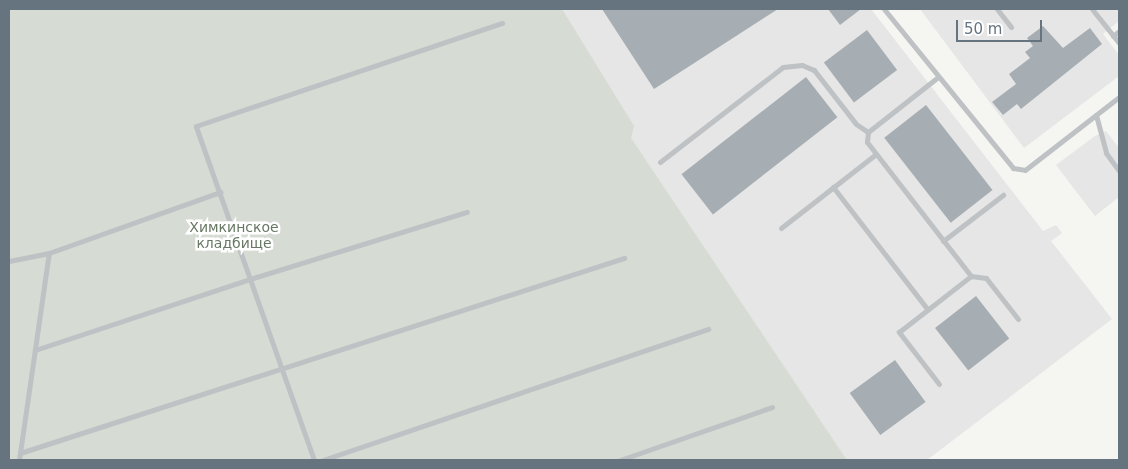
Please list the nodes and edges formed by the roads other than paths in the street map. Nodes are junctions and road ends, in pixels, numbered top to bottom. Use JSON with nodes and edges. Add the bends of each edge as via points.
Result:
{"nodes":[{"id":1,"x":884,"y":9,"type":"edge"},
{"id":2,"x":997,"y":9,"type":"edge"},
{"id":3,"x":1092,"y":9,"type":"edge"},
{"id":4,"x":502,"y":23,"type":"dead end"},
{"id":5,"x":1011,"y":27,"type":"dead end"},
{"id":6,"x":1119,"y":31,"type":"edge"},
{"id":7,"x":1113,"y":36,"type":"junction"},
{"id":8,"x":1119,"y":43,"type":"edge"},
{"id":9,"x":938,"y":78,"type":"junction"},
{"id":10,"x":1119,"y":97,"type":"edge"},
{"id":11,"x":1096,"y":115,"type":"junction"},
{"id":12,"x":868,"y":132,"type":"junction"},
{"id":13,"x":876,"y":154,"type":"junction"},
{"id":14,"x":660,"y":162,"type":"dead end"},
{"id":15,"x":1119,"y":171,"type":"edge"},
{"id":16,"x":833,"y":187,"type":"junction"},
{"id":17,"x":220,"y":192,"type":"junction"},
{"id":18,"x":1003,"y":195,"type":"dead end"},
{"id":19,"x":467,"y":212,"type":"dead end"},
{"id":20,"x":781,"y":228,"type":"dead end"},
{"id":21,"x":943,"y":241,"type":"junction"},
{"id":22,"x":49,"y":253,"type":"junction"},
{"id":23,"x":624,"y":258,"type":"dead end"},
{"id":24,"x":9,"y":261,"type":"edge"},
{"id":25,"x":971,"y":276,"type":"junction"},
{"id":26,"x":250,"y":279,"type":"junction"},
{"id":27,"x":928,"y":310,"type":"junction"},
{"id":28,"x":1018,"y":319,"type":"dead end"},
{"id":29,"x":708,"y":329,"type":"dead end"},
{"id":30,"x":35,"y":350,"type":"junction"},
{"id":31,"x":282,"y":370,"type":"junction"},
{"id":32,"x":939,"y":384,"type":"dead end"},
{"id":33,"x":772,"y":407,"type":"dead end"},
{"id":34,"x":20,"y":453,"type":"junction"},
{"id":35,"x":19,"y":460,"type":"edge"},
{"id":36,"x":314,"y":460,"type":"edge"},
{"id":37,"x":324,"y":460,"type":"edge"},
{"id":38,"x":620,"y":460,"type":"edge"}],
"edges":[{"from":1,"to":9,"type":"lane"},
{"from":2,"to":5,"type":"lane"},
{"from":3,"to":7,"type":"lane"},
{"from":4,"to":17,"type":"lane","via":[[196,126]]},
{"from":6,"to":7,"type":"lane"},
{"from":7,"to":8,"type":"lane"},
{"from":9,"to":11,"type":"lane","via":[[1013,168],[1025,170]]},
{"from":9,"to":12,"type":"lane"},
{"from":10,"to":11,"type":"lane"},
{"from":11,"to":15,"type":"lane","via":[[1106,153]]},
{"from":12,"to":13,"type":"lane","via":[[867,142]]},
{"from":12,"to":14,"type":"lane","via":[[856,124],[814,70],[802,65],[783,67]]},
{"from":13,"to":16,"type":"lane"},
{"from":13,"to":21,"type":"lane"},
{"from":16,"to":20,"type":"lane"},
{"from":16,"to":27,"type":"lane"},
{"from":17,"to":22,"type":"lane"},
{"from":17,"to":26,"type":"lane"},
{"from":18,"to":21,"type":"lane"},
{"from":19,"to":26,"type":"lane"},
{"from":21,"to":25,"type":"lane"},
{"from":22,"to":24,"type":"lane"},
{"from":22,"to":30,"type":"lane"},
{"from":23,"to":31,"type":"lane"},
{"from":25,"to":27,"type":"lane"},
{"from":25,"to":28,"type":"lane","via":[[986,278]]},
{"from":26,"to":30,"type":"lane"},
{"from":26,"to":31,"type":"lane"},
{"from":27,"to":32,"type":"lane","via":[[899,332]]},
{"from":29,"to":37,"type":"lane"},
{"from":30,"to":34,"type":"lane"},
{"from":31,"to":34,"type":"lane"},
{"from":31,"to":36,"type":"lane"},
{"from":33,"to":38,"type":"lane"},
{"from":34,"to":35,"type":"lane"}]}
